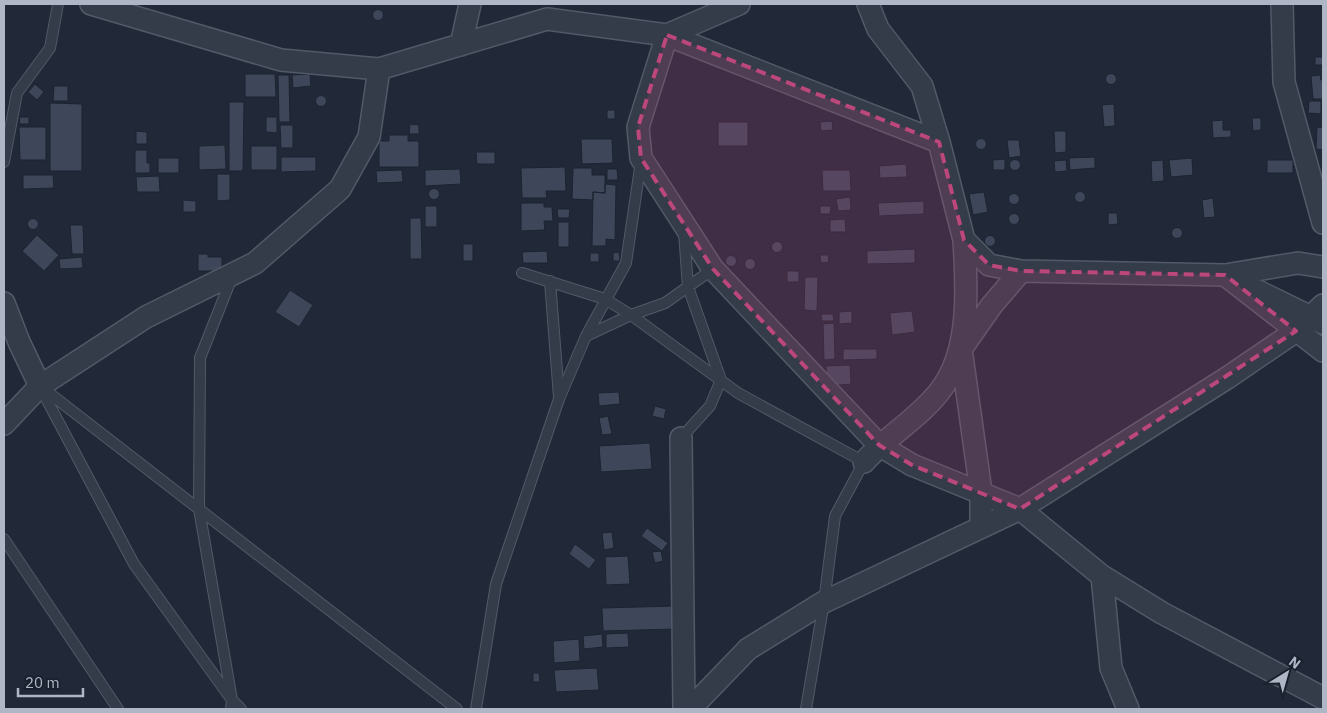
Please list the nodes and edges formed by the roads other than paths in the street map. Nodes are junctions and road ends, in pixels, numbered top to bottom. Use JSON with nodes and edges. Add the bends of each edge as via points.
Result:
{"nodes":[{"id":1,"x":58,"y":4,"type":"edge"},
{"id":2,"x":91,"y":4,"type":"edge"},
{"id":3,"x":470,"y":4,"type":"edge"},
{"id":4,"x":738,"y":4,"type":"edge"},
{"id":5,"x":868,"y":4,"type":"edge"},
{"id":6,"x":1282,"y":4,"type":"edge"},
{"id":7,"x":667,"y":35,"type":"junction"},
{"id":8,"x":461,"y":45,"type":"junction"},
{"id":9,"x":379,"y":69,"type":"junction"},
{"id":10,"x":939,"y":142,"type":"junction"},
{"id":11,"x":641,"y":158,"type":"junction"},
{"id":12,"x":4,"y":162,"type":"edge"},
{"id":13,"x":683,"y":223,"type":"junction"},
{"id":14,"x":1323,"y":223,"type":"edge"},
{"id":15,"x":964,"y":240,"type":"junction"},
{"id":16,"x":1323,"y":268,"type":"edge"},
{"id":17,"x":713,"y":269,"type":"junction"},
{"id":18,"x":1021,"y":271,"type":"junction"},
{"id":19,"x":522,"y":273,"type":"dead end"},
{"id":20,"x":233,"y":274,"type":"junction"},
{"id":21,"x":1225,"y":275,"type":"junction"},
{"id":22,"x":550,"y":281,"type":"junction"},
{"id":23,"x":688,"y":287,"type":"junction"},
{"id":24,"x":605,"y":299,"type":"junction"},
{"id":25,"x":4,"y":303,"type":"edge"},
{"id":26,"x":630,"y":315,"type":"junction"},
{"id":27,"x":1320,"y":315,"type":"edge"},
{"id":28,"x":1296,"y":331,"type":"junction"},
{"id":29,"x":586,"y":336,"type":"junction"},
{"id":30,"x":11,"y":340,"type":"edge"},
{"id":31,"x":961,"y":349,"type":"junction"},
{"id":32,"x":1323,"y":351,"type":"edge"},
{"id":33,"x":721,"y":380,"type":"junction"},
{"id":34,"x":40,"y":386,"type":"junction"},
{"id":35,"x":560,"y":399,"type":"junction"},
{"id":36,"x":4,"y":424,"type":"edge"},
{"id":37,"x":681,"y":438,"type":"joint"},
{"id":38,"x":879,"y":445,"type":"junction"},
{"id":39,"x":864,"y":462,"type":"junction"},
{"id":40,"x":981,"y":492,"type":"junction"},
{"id":41,"x":199,"y":509,"type":"junction"},
{"id":42,"x":1020,"y":509,"type":"junction"},
{"id":43,"x":980,"y":526,"type":"junction"},
{"id":44,"x":4,"y":539,"type":"edge"},
{"id":45,"x":1102,"y":576,"type":"junction"},
{"id":46,"x":824,"y":602,"type":"junction"},
{"id":47,"x":1323,"y":698,"type":"edge"},
{"id":48,"x":231,"y":705,"type":"edge"},
{"id":49,"x":118,"y":709,"type":"edge"},
{"id":50,"x":241,"y":709,"type":"edge"},
{"id":51,"x":457,"y":709,"type":"edge"},
{"id":52,"x":476,"y":709,"type":"edge"},
{"id":53,"x":684,"y":709,"type":"edge"},
{"id":54,"x":690,"y":709,"type":"edge"},
{"id":55,"x":806,"y":709,"type":"edge"},
{"id":56,"x":1128,"y":709,"type":"edge"}],
"edges":[{"from":1,"to":12,"type":"lane","via":[[50,48],[17,93]]},
{"from":2,"to":9,"type":"street","via":[[281,60]]},
{"from":3,"to":8,"type":"street"},
{"from":4,"to":7,"type":"street"},
{"from":5,"to":10,"type":"street","via":[[878,29],[922,86]]},
{"from":6,"to":14,"type":"street","via":[[1284,82]]},
{"from":7,"to":8,"type":"street","via":[[547,19]]},
{"from":7,"to":10,"type":"street"},
{"from":7,"to":11,"type":"street","via":[[638,127]]},
{"from":8,"to":9,"type":"street"},
{"from":9,"to":20,"type":"street","via":[[369,137],[340,189],[255,263]]},
{"from":10,"to":15,"type":"street"},
{"from":11,"to":13,"type":"street"},
{"from":11,"to":24,"type":"lane","via":[[626,262]]},
{"from":13,"to":17,"type":"street"},
{"from":13,"to":23,"type":"lane"},
{"from":15,"to":18,"type":"street","via":[[989,265]]},
{"from":15,"to":31,"type":"street","via":[[966,269]]},
{"from":16,"to":21,"type":"street","via":[[1298,263]]},
{"from":17,"to":23,"type":"lane"},
{"from":17,"to":38,"type":"street"},
{"from":18,"to":21,"type":"street"},
{"from":18,"to":31,"type":"street"},
{"from":19,"to":22,"type":"lane"},
{"from":20,"to":34,"type":"street","via":[[146,317]]},
{"from":20,"to":41,"type":"lane","via":[[200,358]]},
{"from":21,"to":27,"type":"street"},
{"from":21,"to":28,"type":"street"},
{"from":22,"to":24,"type":"lane"},
{"from":22,"to":35,"type":"lane"},
{"from":23,"to":26,"type":"lane","via":[[665,303]]},
{"from":23,"to":33,"type":"lane"},
{"from":24,"to":26,"type":"lane"},
{"from":24,"to":29,"type":"lane"},
{"from":25,"to":30,"type":"street"},
{"from":26,"to":29,"type":"lane"},
{"from":26,"to":33,"type":"lane"},
{"from":27,"to":28,"type":"street"},
{"from":28,"to":32,"type":"street"},
{"from":28,"to":42,"type":"street"},
{"from":29,"to":35,"type":"lane"},
{"from":30,"to":34,"type":"street"},
{"from":31,"to":38,"type":"street","via":[[940,391]]},
{"from":31,"to":40,"type":"street"},
{"from":33,"to":37,"type":"lane","via":[[710,406]]},
{"from":33,"to":39,"type":"lane","via":[[738,393]]},
{"from":34,"to":36,"type":"street"},
{"from":34,"to":41,"type":"lane"},
{"from":34,"to":48,"type":"lane","via":[[134,564]]},
{"from":35,"to":52,"type":"lane","via":[[496,584]]},
{"from":37,"to":53,"type":"street"},
{"from":38,"to":39,"type":"street"},
{"from":38,"to":40,"type":"street","via":[[912,465]]},
{"from":39,"to":46,"type":"lane","via":[[836,516]]},
{"from":40,"to":42,"type":"street"},
{"from":40,"to":43,"type":"street"},
{"from":41,"to":48,"type":"lane"},
{"from":41,"to":51,"type":"lane"},
{"from":42,"to":43,"type":"street"},
{"from":42,"to":45,"type":"street"},
{"from":43,"to":46,"type":"street"},
{"from":44,"to":49,"type":"lane"},
{"from":45,"to":47,"type":"street","via":[[1162,613]]},
{"from":45,"to":56,"type":"street","via":[[1110,668]]},
{"from":46,"to":54,"type":"street","via":[[748,649]]},
{"from":46,"to":55,"type":"lane"},
{"from":48,"to":50,"type":"lane"}]}
